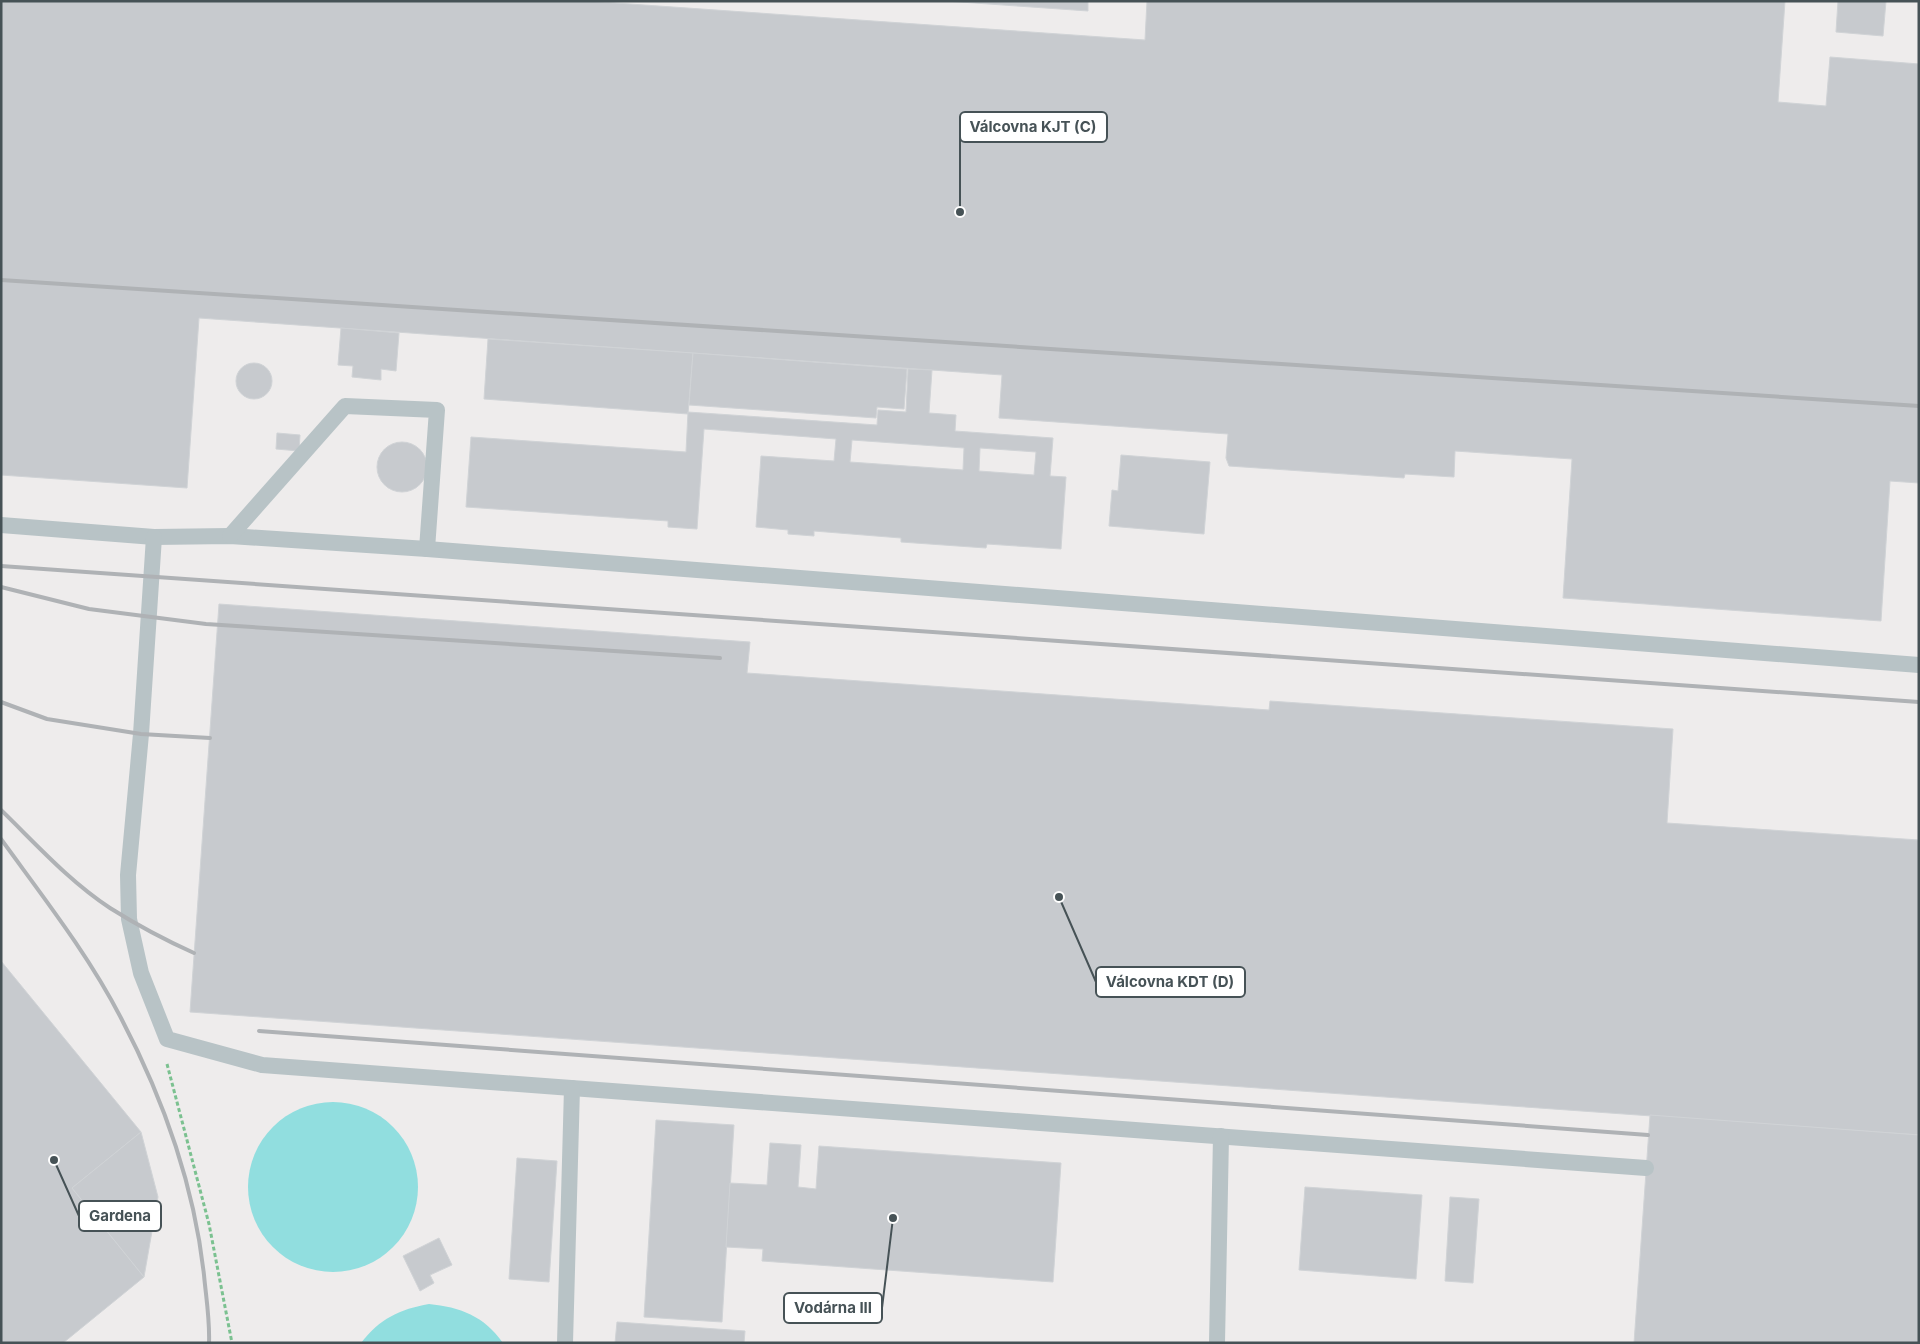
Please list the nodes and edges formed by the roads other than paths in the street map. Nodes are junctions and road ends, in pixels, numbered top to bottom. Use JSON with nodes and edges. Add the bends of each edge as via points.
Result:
{"nodes":[{"id":1,"x":1,"y":526,"type":"edge"},
{"id":2,"x":230,"y":536,"type":"junction"},
{"id":3,"x":154,"y":537,"type":"junction"},
{"id":4,"x":427,"y":549,"type":"junction"},
{"id":5,"x":1919,"y":665,"type":"edge"},
{"id":6,"x":572,"y":1088,"type":"junction"},
{"id":7,"x":1221,"y":1136,"type":"junction"},
{"id":8,"x":1646,"y":1168,"type":"dead end"},
{"id":9,"x":565,"y":1343,"type":"edge"},
{"id":10,"x":1217,"y":1343,"type":"edge"}],
"edges":[{"from":1,"to":3,"type":"lane"},
{"from":2,"to":3,"type":"lane"},
{"from":2,"to":4,"type":"lane"},
{"from":2,"to":4,"type":"lane","via":[[345,406],[438,410]]},
{"from":3,"to":6,"type":"lane","via":[[128,875],[129,918],[141,973],[167,1039],[262,1066]]},
{"from":4,"to":5,"type":"lane"},
{"from":6,"to":7,"type":"lane"},
{"from":6,"to":9,"type":"lane"},
{"from":7,"to":8,"type":"lane"},
{"from":7,"to":10,"type":"lane"}]}
